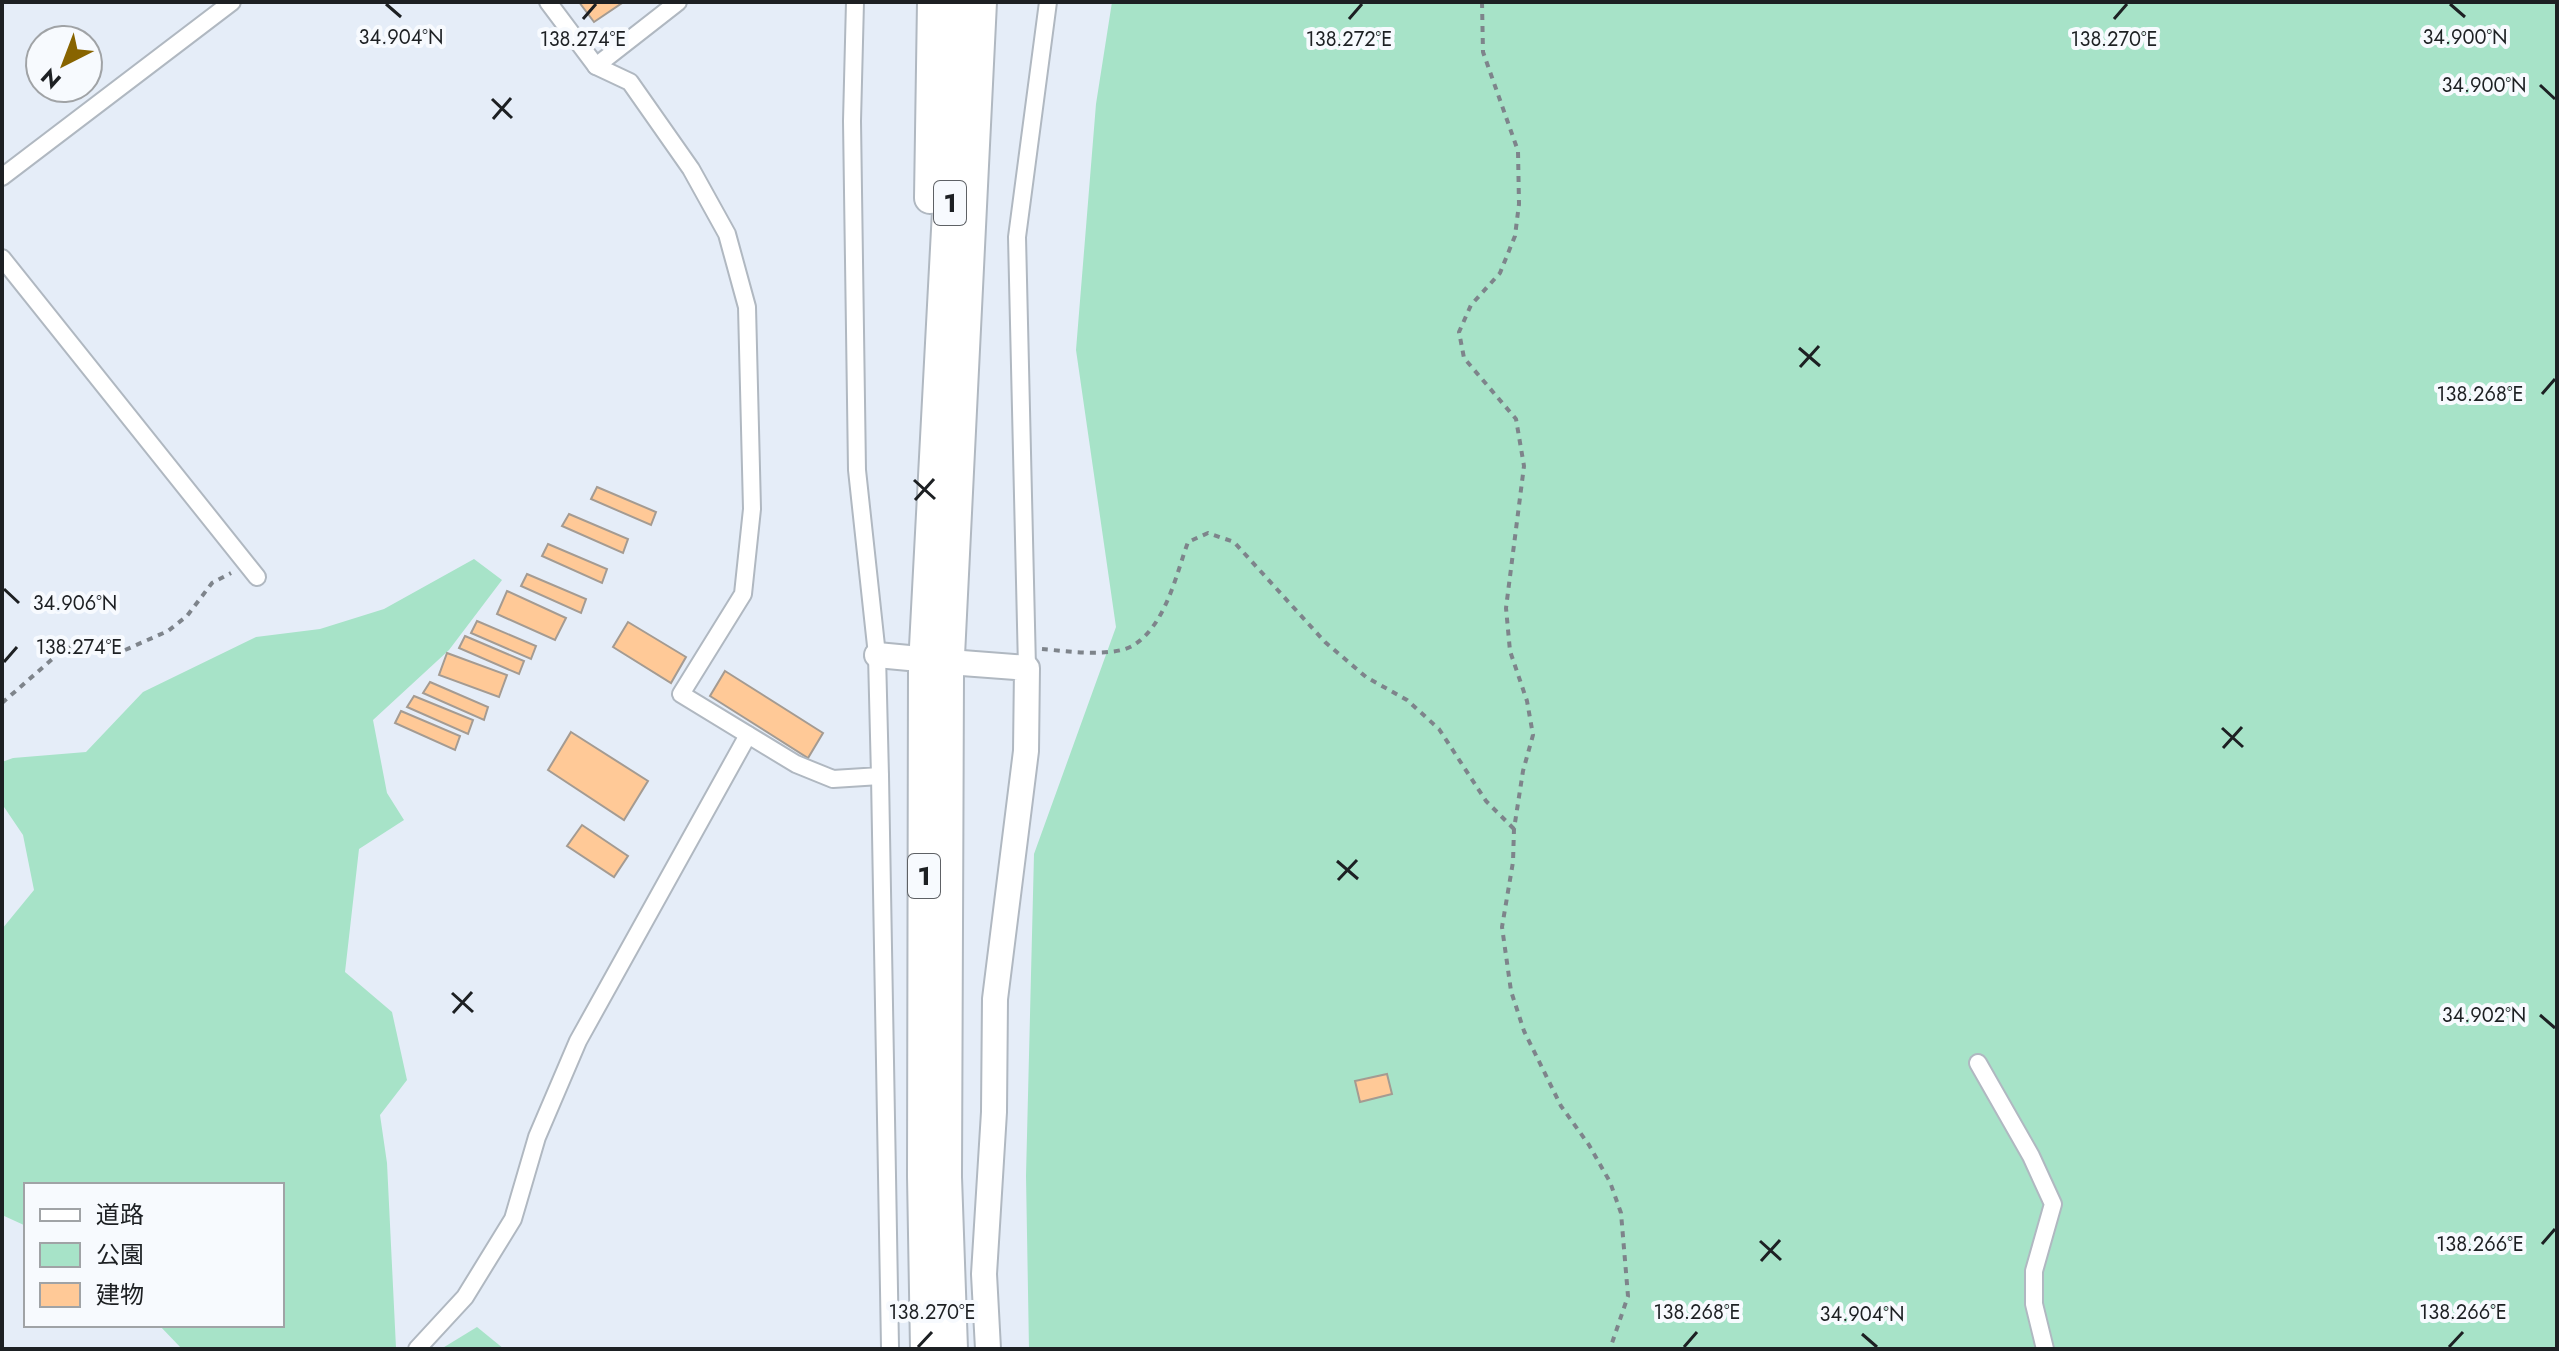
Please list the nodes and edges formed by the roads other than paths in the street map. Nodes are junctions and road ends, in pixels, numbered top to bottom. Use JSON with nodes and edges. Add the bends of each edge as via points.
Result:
{"nodes":[{"id":1,"x":232,"y":2,"type":"edge"},
{"id":2,"x":548,"y":2,"type":"edge"},
{"id":3,"x":678,"y":2,"type":"edge"},
{"id":4,"x":855,"y":2,"type":"edge"},
{"id":5,"x":933,"y":2,"type":"edge"},
{"id":6,"x":959,"y":2,"type":"edge"},
{"id":7,"x":981,"y":2,"type":"edge"},
{"id":8,"x":1048,"y":2,"type":"edge"},
{"id":9,"x":596,"y":66,"type":"junction"},
{"id":10,"x":2,"y":177,"type":"edge"},
{"id":11,"x":2,"y":258,"type":"edge"},
{"id":12,"x":939,"y":404,"type":"junction"},
{"id":13,"x":252,"y":570,"type":"road end"},
{"id":14,"x":877,"y":655,"type":"junction"},
{"id":15,"x":909,"y":658,"type":"dead end"},
{"id":16,"x":1027,"y":658,"type":"junction"},
{"id":17,"x":962,"y":663,"type":"dead end"},
{"id":18,"x":748,"y":735,"type":"junction"},
{"id":19,"x":880,"y":776,"type":"junction"},
{"id":20,"x":1978,"y":1063,"type":"dead end"},
{"id":21,"x":890,"y":1347,"type":"edge"},
{"id":22,"x":417,"y":1349,"type":"edge"},
{"id":23,"x":926,"y":1349,"type":"edge"},
{"id":24,"x":952,"y":1349,"type":"edge"},
{"id":25,"x":988,"y":1349,"type":"edge"},
{"id":26,"x":2045,"y":1349,"type":"edge"}],
"edges":[{"from":1,"to":10,"type":"street"},
{"from":2,"to":9,"type":"street"},
{"from":3,"to":9,"type":"street"},
{"from":4,"to":14,"type":"street","via":[[857,470]]},
{"from":5,"to":12,"type":"highway","via":[[930,226]]},
{"from":6,"to":12,"type":"highway","number":"1"},
{"from":7,"to":24,"type":"highway","via":[[948,676],[946,1177]]},
{"from":8,"to":16,"type":"street","via":[[1017,237]]},
{"from":9,"to":18,"type":"street","via":[[630,82],[691,169],[727,234],[747,307],[752,509],[743,594],[681,694]]},
{"from":11,"to":13,"type":"street"},
{"from":12,"to":23,"type":"highway","number":"1","via":[[924,666]]},
{"from":14,"to":15,"type":"street"},
{"from":14,"to":19,"type":"street"},
{"from":16,"to":17,"type":"street"},
{"from":16,"to":25,"type":"street","via":[[1026,751],[995,999],[984,1274]]},
{"from":18,"to":19,"type":"street","via":[[833,779]]},
{"from":18,"to":22,"type":"street","via":[[578,1041],[537,1137],[513,1219],[465,1297]]},
{"from":19,"to":21,"type":"street"},
{"from":20,"to":26,"type":"street","via":[[2053,1204],[2034,1271],[2034,1304]]}]}
